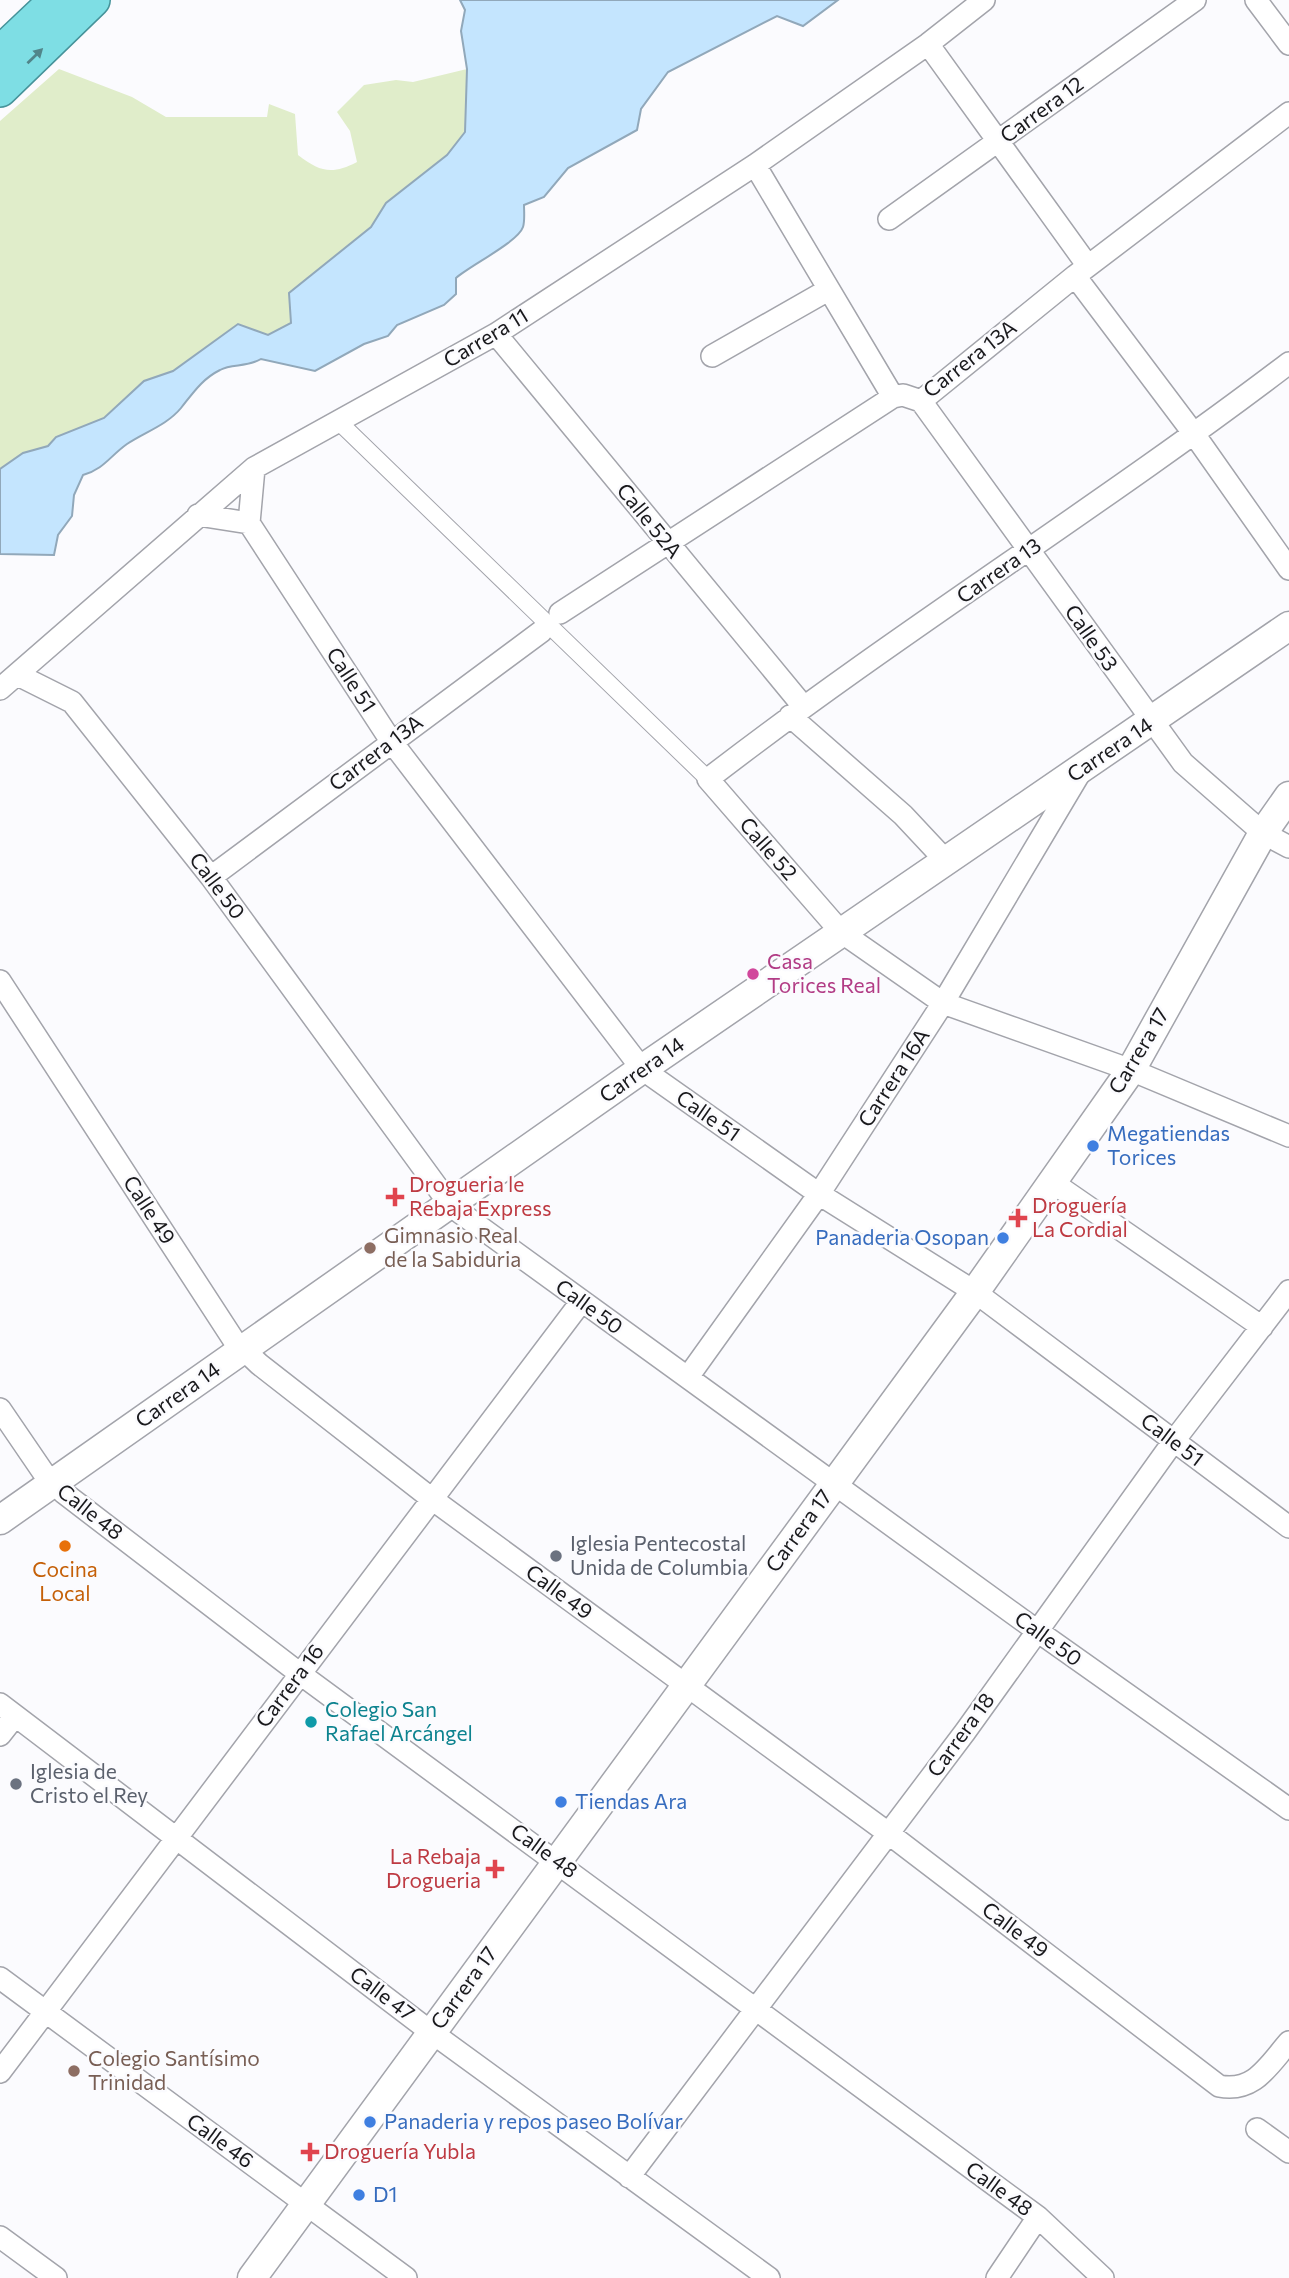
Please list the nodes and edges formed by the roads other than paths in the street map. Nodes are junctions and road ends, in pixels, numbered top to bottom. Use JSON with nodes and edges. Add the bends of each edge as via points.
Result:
{"nodes":[{"id":1,"x":57,"y":0,"type":"edge"},
{"id":2,"x":93,"y":0,"type":"edge"},
{"id":3,"x":984,"y":0,"type":"edge"},
{"id":4,"x":1195,"y":0,"type":"edge"},
{"id":5,"x":1256,"y":0,"type":"edge"},
{"id":6,"x":928,"y":44,"type":"junction"},
{"id":7,"x":1289,"y":44,"type":"edge"},
{"id":8,"x":0,"y":53,"type":"edge"},
{"id":9,"x":0,"y":90,"type":"edge"},
{"id":10,"x":1289,"y":113,"type":"edge"},
{"id":11,"x":997,"y":142,"type":"junction"},
{"id":12,"x":755,"y":165,"type":"junction"},
{"id":13,"x":888,"y":219,"type":"dead end"},
{"id":14,"x":1082,"y":271,"type":"junction"},
{"id":15,"x":828,"y":290,"type":"junction"},
{"id":16,"x":496,"y":334,"type":"junction"},
{"id":17,"x":712,"y":356,"type":"dead end"},
{"id":18,"x":1289,"y":363,"type":"edge"},
{"id":19,"x":893,"y":397,"type":"junction"},
{"id":20,"x":921,"y":401,"type":"junction"},
{"id":21,"x":339,"y":422,"type":"junction"},
{"id":22,"x":1194,"y":434,"type":"junction"},
{"id":23,"x":254,"y":468,"type":"junction"},
{"id":24,"x":198,"y":515,"type":"junction"},
{"id":25,"x":249,"y":523,"type":"junction"},
{"id":26,"x":669,"y":545,"type":"junction"},
{"id":27,"x":1028,"y":550,"type":"junction"},
{"id":28,"x":1289,"y":569,"type":"edge"},
{"id":29,"x":560,"y":613,"type":"dead end"},
{"id":30,"x":1289,"y":626,"type":"edge"},
{"id":31,"x":542,"y":631,"type":"dead end"},
{"id":32,"x":18,"y":674,"type":"junction"},
{"id":33,"x":0,"y":689,"type":"edge"},
{"id":34,"x":796,"y":711,"type":"junction"},
{"id":35,"x":1152,"y":722,"type":"junction"},
{"id":36,"x":391,"y":741,"type":"junction"},
{"id":37,"x":1082,"y":769,"type":"junction"},
{"id":38,"x":708,"y":779,"type":"junction"},
{"id":39,"x":1289,"y":796,"type":"edge"},
{"id":40,"x":1263,"y":833,"type":"junction"},
{"id":41,"x":1289,"y":847,"type":"edge"},
{"id":42,"x":947,"y":862,"type":"junction"},
{"id":43,"x":211,"y":877,"type":"junction"},
{"id":44,"x":841,"y":932,"type":"junction"},
{"id":45,"x":0,"y":981,"type":"edge"},
{"id":46,"x":943,"y":1003,"type":"junction"},
{"id":47,"x":642,"y":1069,"type":"junction"},
{"id":48,"x":1131,"y":1070,"type":"junction"},
{"id":49,"x":1289,"y":1136,"type":"edge"},
{"id":50,"x":1052,"y":1182,"type":"junction"},
{"id":51,"x":818,"y":1194,"type":"junction"},
{"id":52,"x":451,"y":1206,"type":"junction"},
{"id":53,"x":975,"y":1292,"type":"junction"},
{"id":54,"x":581,"y":1302,"type":"junction"},
{"id":55,"x":1285,"y":1305,"type":"edge"},
{"id":56,"x":1262,"y":1327,"type":"junction"},
{"id":57,"x":243,"y":1350,"type":"junction"},
{"id":58,"x":688,"y":1377,"type":"junction"},
{"id":59,"x":0,"y":1409,"type":"edge"},
{"id":60,"x":1173,"y":1441,"type":"junction"},
{"id":61,"x":51,"y":1482,"type":"junction"},
{"id":62,"x":835,"y":1483,"type":"junction"},
{"id":63,"x":432,"y":1499,"type":"junction"},
{"id":64,"x":0,"y":1520,"type":"edge"},
{"id":65,"x":1289,"y":1527,"type":"edge"},
{"id":66,"x":1036,"y":1630,"type":"junction"},
{"id":67,"x":299,"y":1673,"type":"junction"},
{"id":68,"x":685,"y":1684,"type":"junction"},
{"id":69,"x":8,"y":1710,"type":"edge"},
{"id":70,"x":0,"y":1735,"type":"edge"},
{"id":71,"x":1289,"y":1809,"type":"edge"},
{"id":72,"x":888,"y":1833,"type":"junction"},
{"id":73,"x":176,"y":1838,"type":"junction"},
{"id":74,"x":557,"y":1860,"type":"junction"},
{"id":75,"x":0,"y":1978,"type":"edge"},
{"id":76,"x":755,"y":2010,"type":"junction"},
{"id":77,"x":44,"y":2013,"type":"junction"},
{"id":78,"x":431,"y":2032,"type":"junction"},
{"id":79,"x":1289,"y":2042,"type":"edge"},
{"id":80,"x":0,"y":2072,"type":"edge"},
{"id":81,"x":1257,"y":2129,"type":"dead end"},
{"id":82,"x":1289,"y":2152,"type":"edge"},
{"id":83,"x":629,"y":2177,"type":"junction"},
{"id":84,"x":306,"y":2203,"type":"junction"},
{"id":85,"x":1038,"y":2217,"type":"junction"},
{"id":86,"x":0,"y":2237,"type":"edge"},
{"id":87,"x":55,"y":2278,"type":"edge"},
{"id":88,"x":252,"y":2278,"type":"edge"},
{"id":89,"x":407,"y":2278,"type":"edge"},
{"id":90,"x":769,"y":2278,"type":"edge"},
{"id":91,"x":997,"y":2278,"type":"edge"},
{"id":92,"x":1103,"y":2278,"type":"edge"}],
"edges":[{"from":1,"to":8,"type":"highway"},
{"from":9,"to":2,"type":"highway","one_way":true},
{"from":3,"to":6,"type":"street","name":"Carrera 11"},
{"from":4,"to":11,"type":"street","name":"Carrera 12"},
{"from":5,"to":7,"type":"street"},
{"from":6,"to":11,"type":"street"},
{"from":6,"to":12,"type":"street","name":"Carrera 11"},
{"from":10,"to":14,"type":"street","name":"Carrera 13A"},
{"from":11,"to":13,"type":"street","name":"Carrera 12"},
{"from":11,"to":14,"type":"street"},
{"from":12,"to":15,"type":"street"},
{"from":12,"to":16,"type":"street","name":"Carrera 11"},
{"from":14,"to":20,"type":"street","name":"Carrera 13A"},
{"from":14,"to":22,"type":"street"},
{"from":15,"to":17,"type":"street"},
{"from":15,"to":19,"type":"street"},
{"from":16,"to":21,"type":"street","name":"Carrera 11"},
{"from":16,"to":26,"type":"street","name":"Calle 52A"},
{"from":18,"to":22,"type":"street","name":"Carrera 13"},
{"from":19,"to":20,"type":"street","name":"Carrera 13A"},
{"from":19,"to":26,"type":"street","name":"Carrera 13A"},
{"from":20,"to":27,"type":"street","name":"Calle 53"},
{"from":21,"to":23,"type":"street","name":"Carrera 11"},
{"from":21,"to":38,"type":"street","name":"Calle 52"},
{"from":22,"to":27,"type":"street","name":"Carrera 13"},
{"from":22,"to":28,"type":"street"},
{"from":23,"to":24,"type":"street","name":"Carrera 11"},
{"from":23,"to":25,"type":"street"},
{"from":24,"to":25,"type":"street"},
{"from":24,"to":32,"type":"street","name":"Carrera 11"},
{"from":25,"to":36,"type":"street","name":"Calle 51"},
{"from":26,"to":29,"type":"street","name":"Carrera 13A"},
{"from":26,"to":34,"type":"street","name":"Calle 52A"},
{"from":27,"to":34,"type":"street","name":"Carrera 13"},
{"from":27,"to":35,"type":"street","name":"Calle 53"},
{"from":30,"to":35,"type":"main road","name":"Carrera 14"},
{"from":31,"to":36,"type":"street","name":"Carrera 13A"},
{"from":32,"to":33,"type":"street","name":"Carrera 11"},
{"from":32,"to":43,"type":"street","name":"Calle 50","via":[[72,702]]},
{"from":34,"to":38,"type":"street","name":"Carrera 13"},
{"from":34,"to":42,"type":"street","name":"Calle 52A"},
{"from":35,"to":37,"type":"main road","name":"Carrera 14"},
{"from":35,"to":40,"type":"street","name":"Calle 53","via":[[1184,764]]},
{"from":36,"to":43,"type":"street","name":"Carrera 13A"},
{"from":36,"to":47,"type":"street","name":"Calle 51"},
{"from":37,"to":42,"type":"main road","name":"Carrera 14"},
{"from":37,"to":46,"type":"street","name":"Carrera 16A"},
{"from":38,"to":44,"type":"street","name":"Calle 52"},
{"from":39,"to":40,"type":"main road","name":"Carrera 17"},
{"from":40,"to":41,"type":"street","name":"Calle 53"},
{"from":40,"to":48,"type":"main road","name":"Carrera 17"},
{"from":42,"to":44,"type":"main road","name":"Carrera 14"},
{"from":43,"to":52,"type":"street","name":"Calle 50"},
{"from":44,"to":46,"type":"street","name":"Calle 52"},
{"from":44,"to":47,"type":"main road","name":"Carrera 14"},
{"from":45,"to":57,"type":"street","name":"Calle 49"},
{"from":46,"to":48,"type":"street","name":"Calle 52"},
{"from":46,"to":51,"type":"street","name":"Carrera 16A"},
{"from":47,"to":51,"type":"street","name":"Calle 51"},
{"from":47,"to":52,"type":"main road","name":"Carrera 14"},
{"from":48,"to":49,"type":"street","name":"Calle 52"},
{"from":48,"to":50,"type":"main road","name":"Carrera 17"},
{"from":50,"to":53,"type":"main road","name":"Carrera 17"},
{"from":50,"to":56,"type":"street"},
{"from":51,"to":53,"type":"street","name":"Calle 51"},
{"from":51,"to":58,"type":"street","name":"Carrera 16A"},
{"from":52,"to":54,"type":"street","name":"Calle 50"},
{"from":52,"to":57,"type":"main road","name":"Carrera 14"},
{"from":53,"to":60,"type":"street","name":"Calle 51"},
{"from":53,"to":62,"type":"main road","name":"Carrera 17"},
{"from":54,"to":58,"type":"street","name":"Calle 50"},
{"from":54,"to":63,"type":"street","name":"Carrera 16"},
{"from":55,"to":56,"type":"street","name":"Carrera 18"},
{"from":56,"to":60,"type":"street","name":"Carrera 18"},
{"from":57,"to":61,"type":"main road","name":"Carrera 14"},
{"from":57,"to":63,"type":"street","name":"Calle 49"},
{"from":58,"to":62,"type":"street","name":"Calle 50"},
{"from":59,"to":61,"type":"street","name":"Calle 48"},
{"from":60,"to":65,"type":"street","name":"Calle 51"},
{"from":60,"to":66,"type":"street","name":"Carrera 18"},
{"from":61,"to":64,"type":"main road","name":"Carrera 14"},
{"from":61,"to":67,"type":"street","name":"Calle 48"},
{"from":62,"to":66,"type":"street","name":"Calle 50"},
{"from":62,"to":68,"type":"main road","name":"Carrera 17"},
{"from":63,"to":67,"type":"street","name":"Carrera 16"},
{"from":63,"to":68,"type":"street","name":"Calle 49"},
{"from":66,"to":71,"type":"street","name":"Calle 50"},
{"from":66,"to":72,"type":"street","name":"Carrera 18"},
{"from":67,"to":73,"type":"street","name":"Carrera 16"},
{"from":67,"to":74,"type":"street","name":"Calle 48"},
{"from":68,"to":72,"type":"street","name":"Calle 49"},
{"from":68,"to":74,"type":"main road","name":"Carrera 17"},
{"from":69,"to":70,"type":"street"},
{"from":69,"to":73,"type":"street","name":"Calle 47"},
{"from":72,"to":76,"type":"street","name":"Carrera 18"},
{"from":72,"to":79,"type":"street","name":"Calle 49","via":[[1219,2086],[1234,2089],[1252,2083]]},
{"from":73,"to":77,"type":"street","name":"Carrera 16"},
{"from":73,"to":78,"type":"street","name":"Calle 47"},
{"from":74,"to":76,"type":"street","name":"Calle 48"},
{"from":74,"to":78,"type":"main road","name":"Carrera 17"},
{"from":75,"to":77,"type":"street","name":"Calle 46"},
{"from":76,"to":83,"type":"street","name":"Carrera 18"},
{"from":76,"to":85,"type":"street","name":"Calle 48"},
{"from":77,"to":80,"type":"street","name":"Carrera 16"},
{"from":77,"to":84,"type":"street","name":"Calle 46"},
{"from":78,"to":83,"type":"street","name":"Calle 47"},
{"from":78,"to":84,"type":"main road","name":"Carrera 17"},
{"from":81,"to":82,"type":"street"},
{"from":83,"to":90,"type":"street","name":"Calle 47"},
{"from":84,"to":88,"type":"main road","name":"Carrera 17"},
{"from":84,"to":89,"type":"street","name":"Calle 46"},
{"from":85,"to":91,"type":"street"},
{"from":85,"to":92,"type":"street","name":"Calle 48"},
{"from":86,"to":87,"type":"street"}]}
